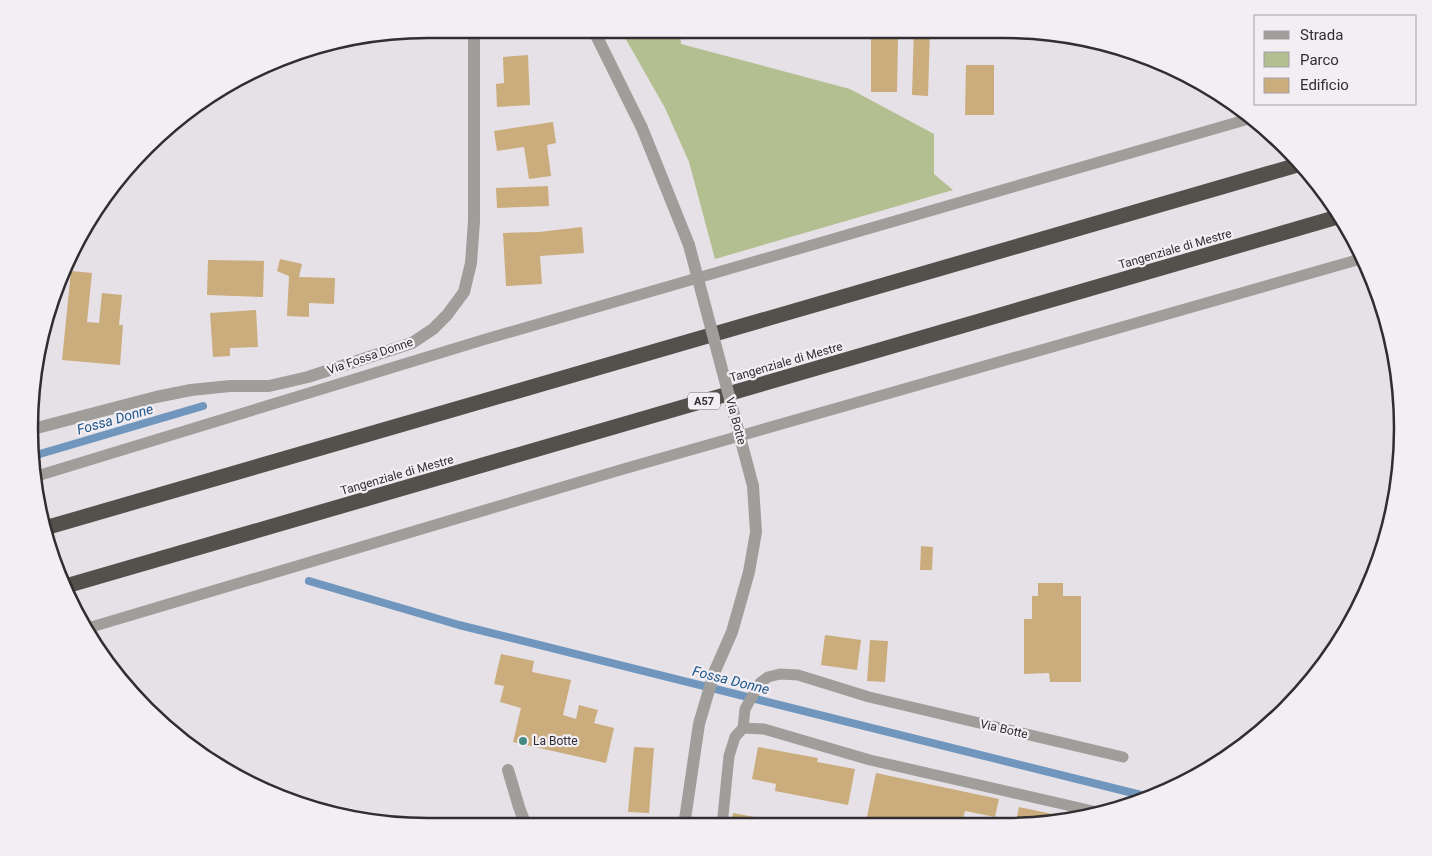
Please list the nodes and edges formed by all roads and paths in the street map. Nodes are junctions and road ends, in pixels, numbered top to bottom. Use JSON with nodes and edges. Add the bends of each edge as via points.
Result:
{"nodes":[{"id":1,"x":474,"y":38,"type":"edge"},
{"id":2,"x":597,"y":38,"type":"edge"},
{"id":3,"x":1245,"y":120,"type":"edge"},
{"id":4,"x":1293,"y":166,"type":"edge"},
{"id":5,"x":1333,"y":218,"type":"edge"},
{"id":6,"x":1356,"y":260,"type":"edge"},
{"id":7,"x":38,"y":428,"type":"edge"},
{"id":8,"x":41,"y":475,"type":"edge"},
{"id":9,"x":50,"y":526,"type":"edge"},
{"id":10,"x":71,"y":585,"type":"edge"},
{"id":11,"x":92,"y":627,"type":"edge"},
{"id":12,"x":743,"y":728,"type":"junction"},
{"id":13,"x":1123,"y":757,"type":"dead end"},
{"id":14,"x":508,"y":770,"type":"dead end"},
{"id":15,"x":1086,"y":809,"type":"edge"},
{"id":16,"x":523,"y":818,"type":"edge"},
{"id":17,"x":685,"y":818,"type":"edge"},
{"id":18,"x":723,"y":818,"type":"edge"}],
"edges":[{"from":1,"to":7,"type":"street","name":"Via Fossa Donne","via":[[471,263],[464,292],[433,330],[412,343],[308,377],[269,386],[191,390]]},
{"from":2,"to":17,"type":"street","name":"Via Botte","bridge":true,"via":[[642,128],[689,245],[753,486],[756,532],[749,572],[732,632],[714,673],[698,724]]},
{"from":3,"to":8,"type":"lane","via":[[486,339]]},
{"from":4,"to":9,"type":"highway"},
{"from":5,"to":10,"type":"highway","name":"Tangenziale di Mestre","number":"A57"},
{"from":6,"to":11,"type":"lane","via":[[620,470]]},
{"from":12,"to":13,"type":"lane","name":"Via Botte","via":[[745,709],[760,683],[780,674]]},
{"from":12,"to":15,"type":"lane","via":[[764,729],[870,760]]},
{"from":12,"to":18,"type":"lane","name":"Via Botte","via":[[735,737],[729,756]]},
{"from":14,"to":16,"type":"street"}]}
